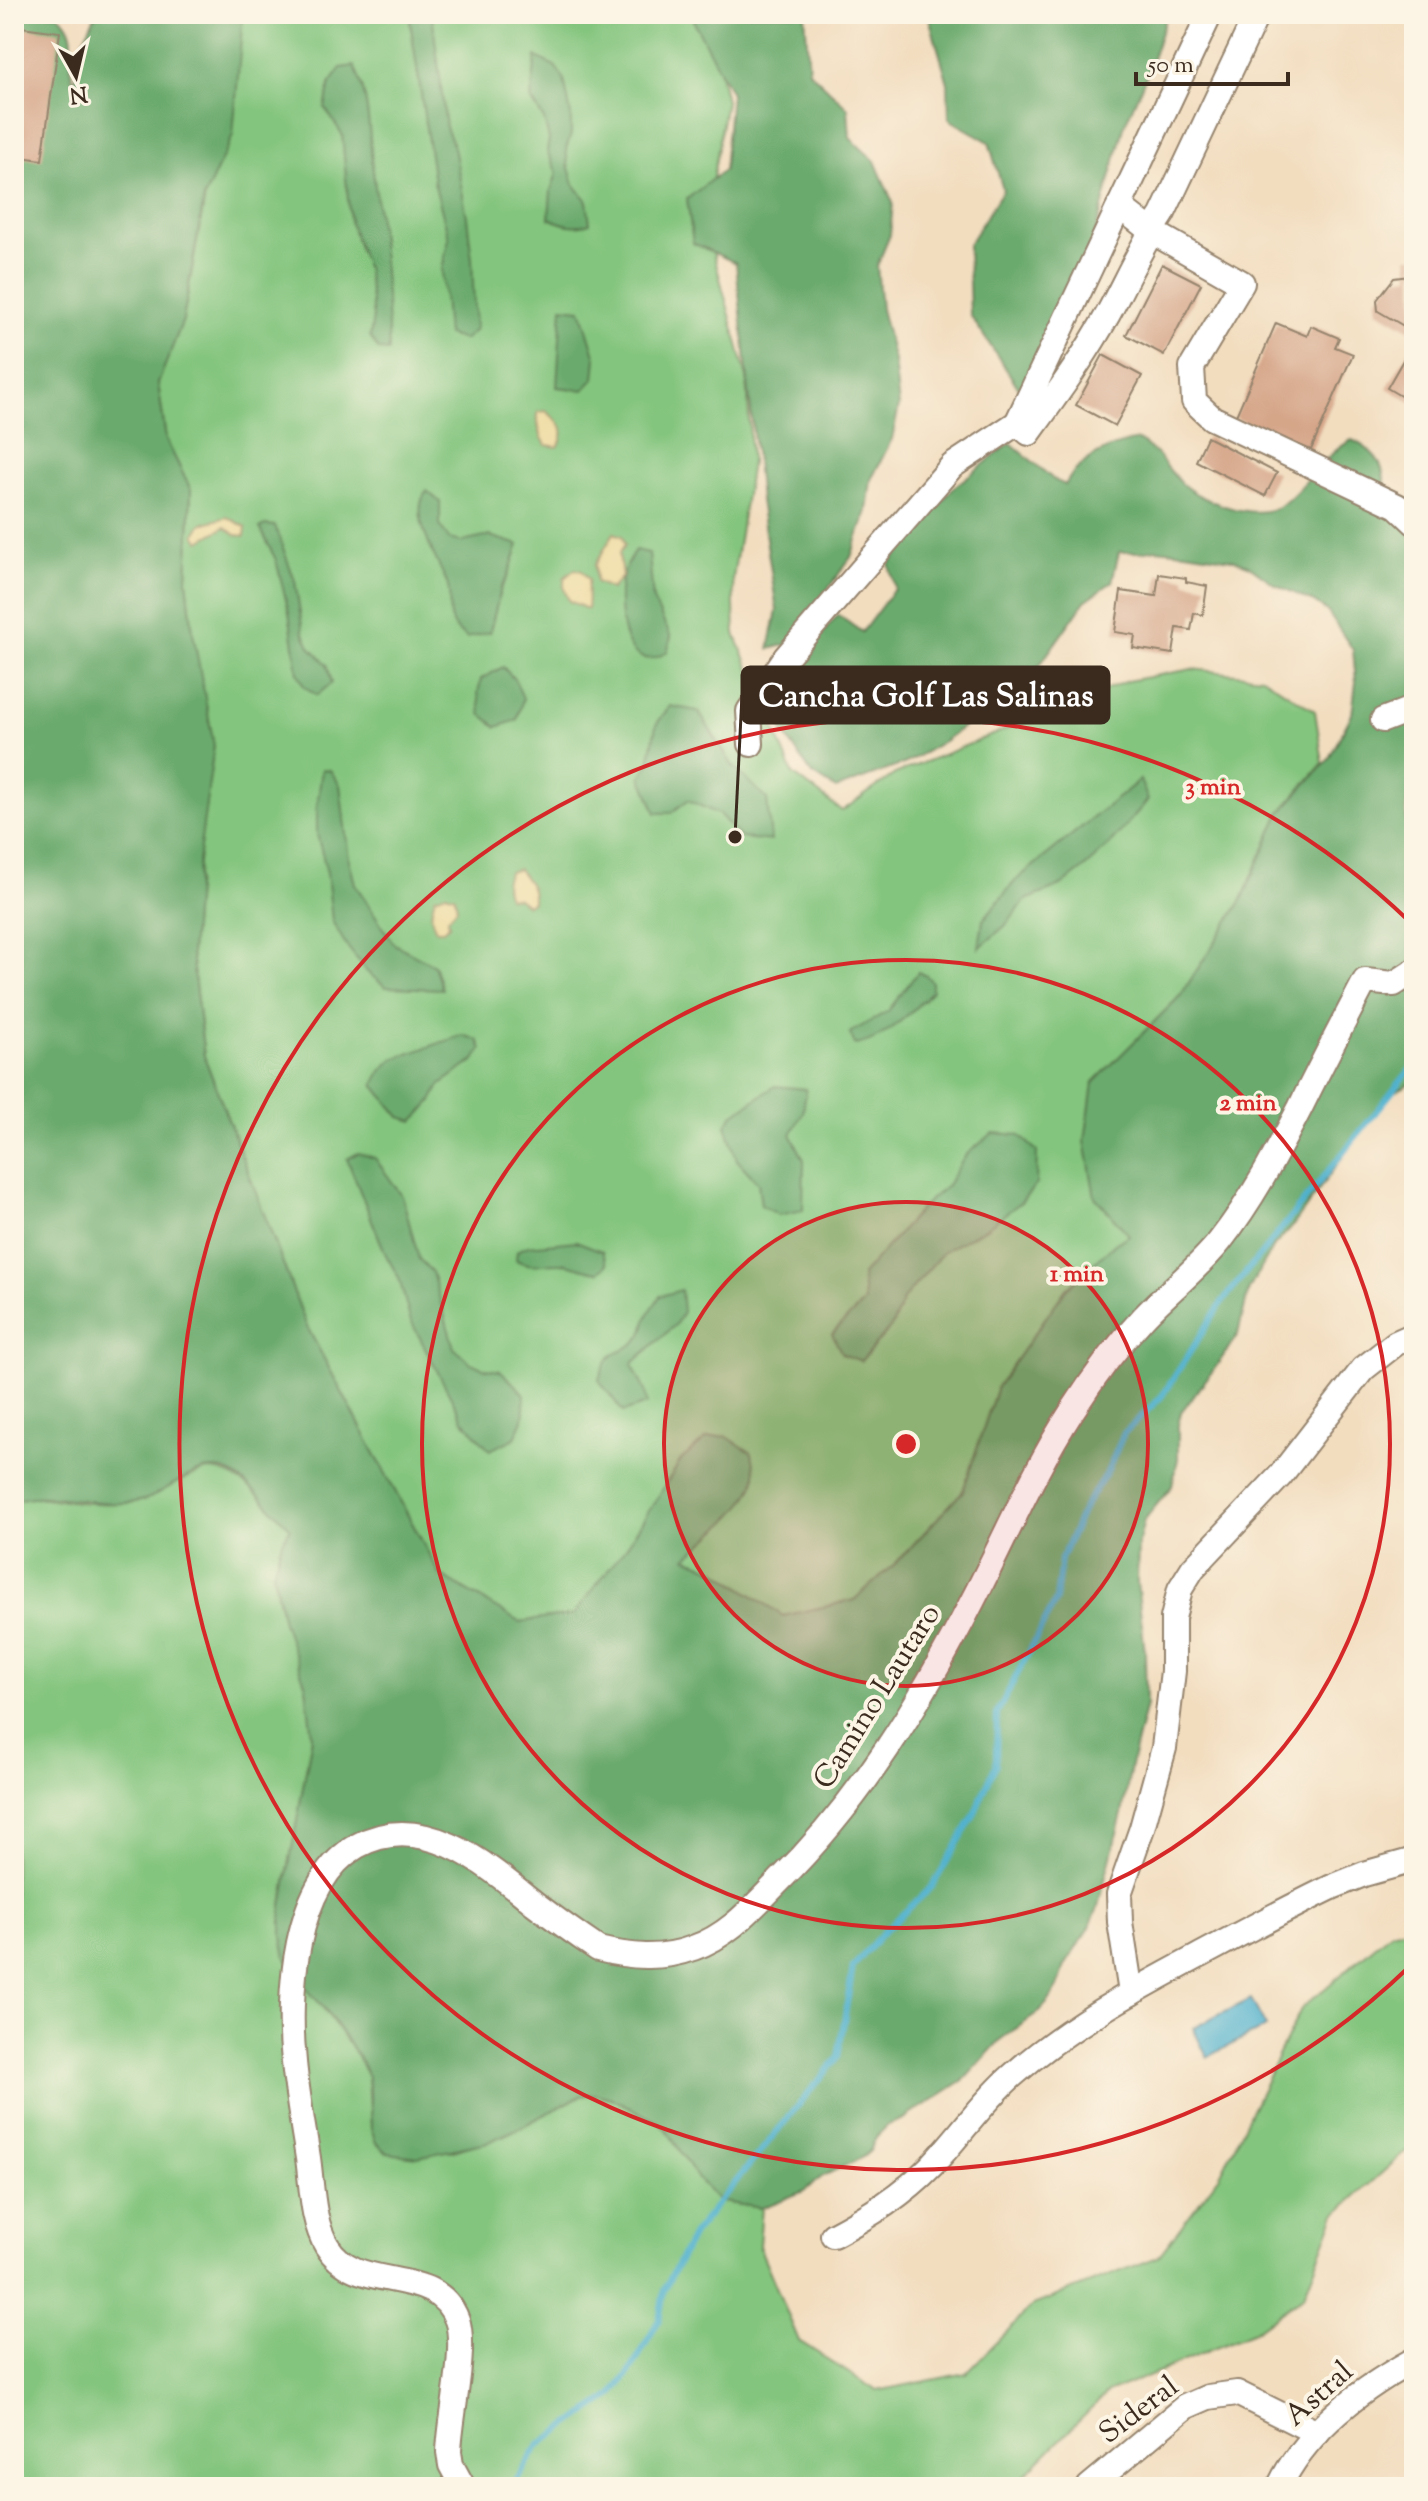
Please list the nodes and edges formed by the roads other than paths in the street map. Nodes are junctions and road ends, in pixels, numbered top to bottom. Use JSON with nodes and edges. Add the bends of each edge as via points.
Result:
{"nodes":[{"id":1,"x":1210,"y":14,"type":"edge"},
{"id":2,"x":1257,"y":14,"type":"edge"},
{"id":3,"x":1119,"y":206,"type":"junction"},
{"id":4,"x":1151,"y":231,"type":"junction"},
{"id":5,"x":1023,"y":428,"type":"junction"},
{"id":6,"x":1414,"y":522,"type":"edge"},
{"id":7,"x":1414,"y":708,"type":"edge"},
{"id":8,"x":1383,"y":720,"type":"dead end"},
{"id":9,"x":751,"y":744,"type":"dead end"},
{"id":10,"x":1414,"y":971,"type":"edge"},
{"id":11,"x":1414,"y":1335,"type":"edge"},
{"id":12,"x":1414,"y":1860,"type":"edge"},
{"id":13,"x":1131,"y":1993,"type":"junction"},
{"id":14,"x":833,"y":2235,"type":"dead end"},
{"id":15,"x":1409,"y":2368,"type":"edge"},
{"id":16,"x":1317,"y":2433,"type":"junction"},
{"id":17,"x":463,"y":2487,"type":"edge"},
{"id":18,"x":1089,"y":2487,"type":"edge"},
{"id":19,"x":1279,"y":2487,"type":"edge"}],
"edges":[{"from":1,"to":3,"type":"street"},
{"from":2,"to":4,"type":"street"},
{"from":3,"to":4,"type":"street"},
{"from":3,"to":5,"type":"street"},
{"from":4,"to":5,"type":"street","via":[[1069,377]]},
{"from":4,"to":6,"type":"street","via":[[1242,283],[1192,367],[1194,401],[1212,418],[1397,506]]},
{"from":5,"to":9,"type":"street","via":[[952,466],[786,657],[749,711]]},
{"from":7,"to":8,"type":"street"},
{"from":10,"to":17,"type":"street","name":"Camino Lautaro","via":[[1394,984],[1365,981],[1240,1215],[1194,1271],[1122,1341],[1071,1413],[890,1745],[826,1830],[740,1921],[680,1953],[639,1957],[608,1952],[483,1863],[441,1841],[412,1834],[367,1841],[341,1857],[320,1880],[296,1963],[292,2030],[318,2224],[327,2247],[344,2265],[367,2276],[425,2288],[445,2300],[457,2318],[461,2338],[449,2452]]},
{"from":11,"to":13,"type":"street","via":[[1363,1369],[1280,1476],[1193,1568],[1180,1589],[1173,1618],[1164,1748],[1119,1894]]},
{"from":12,"to":13,"type":"street","via":[[1332,1887]]},
{"from":13,"to":14,"type":"street","via":[[1013,2074],[909,2186]]},
{"from":15,"to":16,"type":"street","name":"Astral","via":[[1371,2387]]},
{"from":16,"to":18,"type":"street","name":"Sideral","via":[[1237,2393],[1208,2397],[1185,2407]]},
{"from":16,"to":19,"type":"street","name":"Astral"}]}
